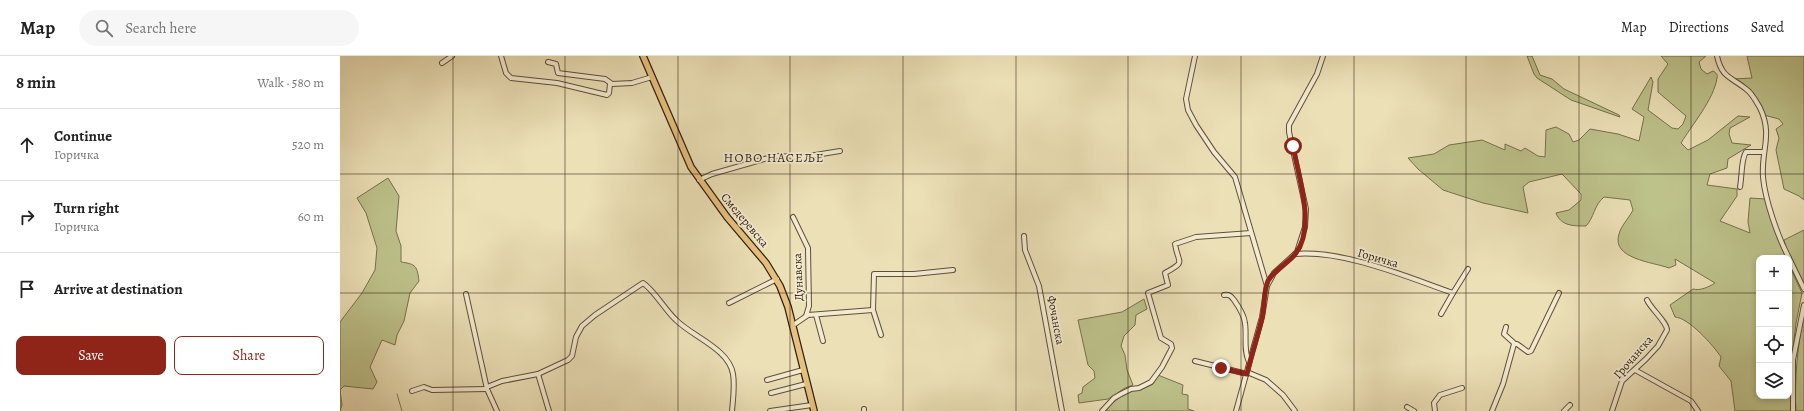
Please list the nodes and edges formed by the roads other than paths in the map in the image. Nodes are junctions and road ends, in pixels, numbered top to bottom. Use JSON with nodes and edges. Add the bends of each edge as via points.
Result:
{"nodes":[{"id":1,"x":452,"y":56,"type":"edge"},
{"id":2,"x":500,"y":56,"type":"edge"},
{"id":3,"x":645,"y":56,"type":"edge"},
{"id":4,"x":1195,"y":56,"type":"edge"},
{"id":5,"x":1323,"y":56,"type":"edge"},
{"id":6,"x":1717,"y":56,"type":"edge"},
{"id":7,"x":548,"y":62,"type":"dead end"},
{"id":8,"x":442,"y":63,"type":"dead end"},
{"id":9,"x":652,"y":77,"type":"junction"},
{"id":10,"x":610,"y":84,"type":"junction"},
{"id":11,"x":840,"y":151,"type":"dead end"},
{"id":12,"x":1764,"y":152,"type":"junction"},
{"id":13,"x":699,"y":180,"type":"junction"},
{"id":14,"x":1740,"y":187,"type":"dead end"},
{"id":15,"x":793,"y":217,"type":"dead end"},
{"id":16,"x":1251,"y":233,"type":"junction"},
{"id":17,"x":1024,"y":236,"type":"dead end"},
{"id":18,"x":1295,"y":254,"type":"junction"},
{"id":19,"x":1788,"y":255,"type":"edge"},
{"id":20,"x":1792,"y":264,"type":"edge"},
{"id":21,"x":1468,"y":269,"type":"dead end"},
{"id":22,"x":953,"y":270,"type":"dead end"},
{"id":23,"x":777,"y":279,"type":"junction"},
{"id":24,"x":1267,"y":286,"type":"junction"},
{"id":25,"x":1804,"y":289,"type":"edge"},
{"id":26,"x":1454,"y":293,"type":"junction"},
{"id":27,"x":1559,"y":293,"type":"dead end"},
{"id":28,"x":466,"y":294,"type":"dead end"},
{"id":29,"x":1224,"y":295,"type":"dead end"},
{"id":30,"x":1648,"y":300,"type":"dead end"},
{"id":31,"x":729,"y":304,"type":"dead end"},
{"id":32,"x":1804,"y":304,"type":"edge"},
{"id":33,"x":873,"y":310,"type":"junction"},
{"id":34,"x":1441,"y":314,"type":"dead end"},
{"id":35,"x":816,"y":315,"type":"junction"},
{"id":36,"x":806,"y":316,"type":"junction"},
{"id":37,"x":792,"y":326,"type":"junction"},
{"id":38,"x":1506,"y":327,"type":"dead end"},
{"id":39,"x":881,"y":336,"type":"dead end"},
{"id":40,"x":823,"y":341,"type":"dead end"},
{"id":41,"x":1514,"y":343,"type":"junction"},
{"id":42,"x":1195,"y":361,"type":"dead end"},
{"id":43,"x":1249,"y":362,"type":"junction"},
{"id":44,"x":803,"y":370,"type":"junction"},
{"id":45,"x":1635,"y":370,"type":"junction"},
{"id":46,"x":1247,"y":373,"type":"junction"},
{"id":47,"x":538,"y":374,"type":"junction"},
{"id":48,"x":767,"y":380,"type":"dead end"},
{"id":49,"x":806,"y":384,"type":"junction"},
{"id":50,"x":487,"y":388,"type":"junction"},
{"id":51,"x":1462,"y":388,"type":"dead end"},
{"id":52,"x":412,"y":391,"type":"dead end"},
{"id":53,"x":771,"y":393,"type":"dead end"},
{"id":54,"x":812,"y":404,"type":"junction"},
{"id":55,"x":1570,"y":405,"type":"dead end"},
{"id":56,"x":1407,"y":407,"type":"dead end"},
{"id":57,"x":497,"y":411,"type":"edge"},
{"id":58,"x":549,"y":411,"type":"edge"},
{"id":59,"x":732,"y":411,"type":"edge"},
{"id":60,"x":770,"y":411,"type":"edge"},
{"id":61,"x":814,"y":411,"type":"edge"},
{"id":62,"x":1062,"y":411,"type":"edge"},
{"id":63,"x":1102,"y":411,"type":"edge"},
{"id":64,"x":1236,"y":411,"type":"edge"},
{"id":65,"x":1295,"y":411,"type":"edge"},
{"id":66,"x":1414,"y":411,"type":"edge"},
{"id":67,"x":1435,"y":411,"type":"edge"},
{"id":68,"x":1492,"y":411,"type":"edge"},
{"id":69,"x":1564,"y":411,"type":"edge"},
{"id":70,"x":1612,"y":411,"type":"edge"},
{"id":71,"x":1698,"y":411,"type":"edge"},
{"id":72,"x":1794,"y":411,"type":"edge"}],
"edges":[{"from":1,"to":8,"type":"street"},
{"from":2,"to":10,"type":"street","via":[[506,73],[511,78],[557,83],[607,95]]},
{"from":3,"to":9,"type":"main road","name":"Смедеревска"},
{"from":4,"to":16,"type":"street","via":[[1186,99],[1191,115],[1214,152],[1235,177]]},
{"from":5,"to":18,"type":"street","via":[[1317,74],[1289,125],[1306,214],[1303,234]]},
{"from":6,"to":12,"type":"street","via":[[1722,72],[1748,91],[1760,109],[1767,129]]},
{"from":7,"to":10,"type":"street","via":[[556,64],[558,74],[604,78]]},
{"from":9,"to":10,"type":"street","via":[[632,83]]},
{"from":9,"to":13,"type":"main road","name":"Смедеревска","via":[[683,152]]},
{"from":11,"to":13,"type":"street","via":[[803,157],[770,157]]},
{"from":12,"to":14,"type":"street","via":[[1746,152],[1743,157]]},
{"from":12,"to":19,"type":"street","via":[[1762,161],[1765,189]]},
{"from":13,"to":23,"type":"main road","name":"Смедеревска","via":[[764,259]]},
{"from":15,"to":36,"type":"street","name":"Дунавска","via":[[808,248],[809,306]]},
{"from":16,"to":24,"type":"street"},
{"from":16,"to":63,"type":"street","via":[[1196,236],[1176,243],[1174,246],[1179,263],[1176,268],[1165,273],[1168,285],[1148,293],[1161,338],[1171,344],[1172,348],[1150,382],[1114,398]]},
{"from":17,"to":62,"type":"street","name":"Фочанска","via":[[1025,250],[1039,286]]},
{"from":18,"to":24,"type":"street","via":[[1274,272]]},
{"from":18,"to":26,"type":"street","name":"Горичка","via":[[1320,254],[1355,261]]},
{"from":20,"to":25,"type":"street"},
{"from":21,"to":26,"type":"street"},
{"from":22,"to":33,"type":"street","via":[[914,274],[874,274]]},
{"from":23,"to":31,"type":"street"},
{"from":23,"to":37,"type":"main road","name":"Смедеревска"},
{"from":24,"to":43,"type":"street","via":[[1262,317]]},
{"from":26,"to":34,"type":"street"},
{"from":27,"to":41,"type":"street","via":[[1531,351],[1528,352]]},
{"from":28,"to":50,"type":"street"},
{"from":29,"to":43,"type":"street","via":[[1232,297],[1244,316]]},
{"from":30,"to":45,"type":"street","name":"Грочанска","via":[[1666,324],[1667,330],[1658,346]]},
{"from":32,"to":72,"type":"street","via":[[1793,360]]},
{"from":33,"to":35,"type":"street","name":"Дунавска"},
{"from":33,"to":39,"type":"street"},
{"from":35,"to":36,"type":"street","name":"Дунавска"},
{"from":35,"to":40,"type":"street","name":"Дунавска"},
{"from":36,"to":37,"type":"street","name":"Дунавска"},
{"from":37,"to":44,"type":"main road","name":"Смедеревска"},
{"from":38,"to":41,"type":"street","via":[[1504,334]]},
{"from":41,"to":68,"type":"street","via":[[1503,384]]},
{"from":42,"to":46,"type":"street"},
{"from":43,"to":46,"type":"street"},
{"from":44,"to":48,"type":"street"},
{"from":44,"to":49,"type":"main road","name":"Смедеревска"},
{"from":45,"to":70,"type":"street","name":"Грочанска","via":[[1622,381]]},
{"from":45,"to":71,"type":"street","via":[[1692,401]]},
{"from":46,"to":64,"type":"street"},
{"from":46,"to":65,"type":"street","via":[[1266,380],[1283,395]]},
{"from":47,"to":50,"type":"street","via":[[502,381]]},
{"from":47,"to":58,"type":"street"},
{"from":47,"to":59,"type":"street","via":[[570,358],[578,331],[586,322],[643,283],[676,320],[721,353],[734,378]]},
{"from":49,"to":53,"type":"street"},
{"from":49,"to":54,"type":"main road","name":"Смедеревска"},
{"from":50,"to":52,"type":"street","via":[[432,390],[424,387]]},
{"from":50,"to":57,"type":"street"},
{"from":51,"to":67,"type":"street","via":[[1440,395],[1434,403]]},
{"from":54,"to":60,"type":"street"},
{"from":54,"to":61,"type":"main road","name":"Смедеревска"},
{"from":55,"to":69,"type":"street"},
{"from":56,"to":66,"type":"street"}]}
